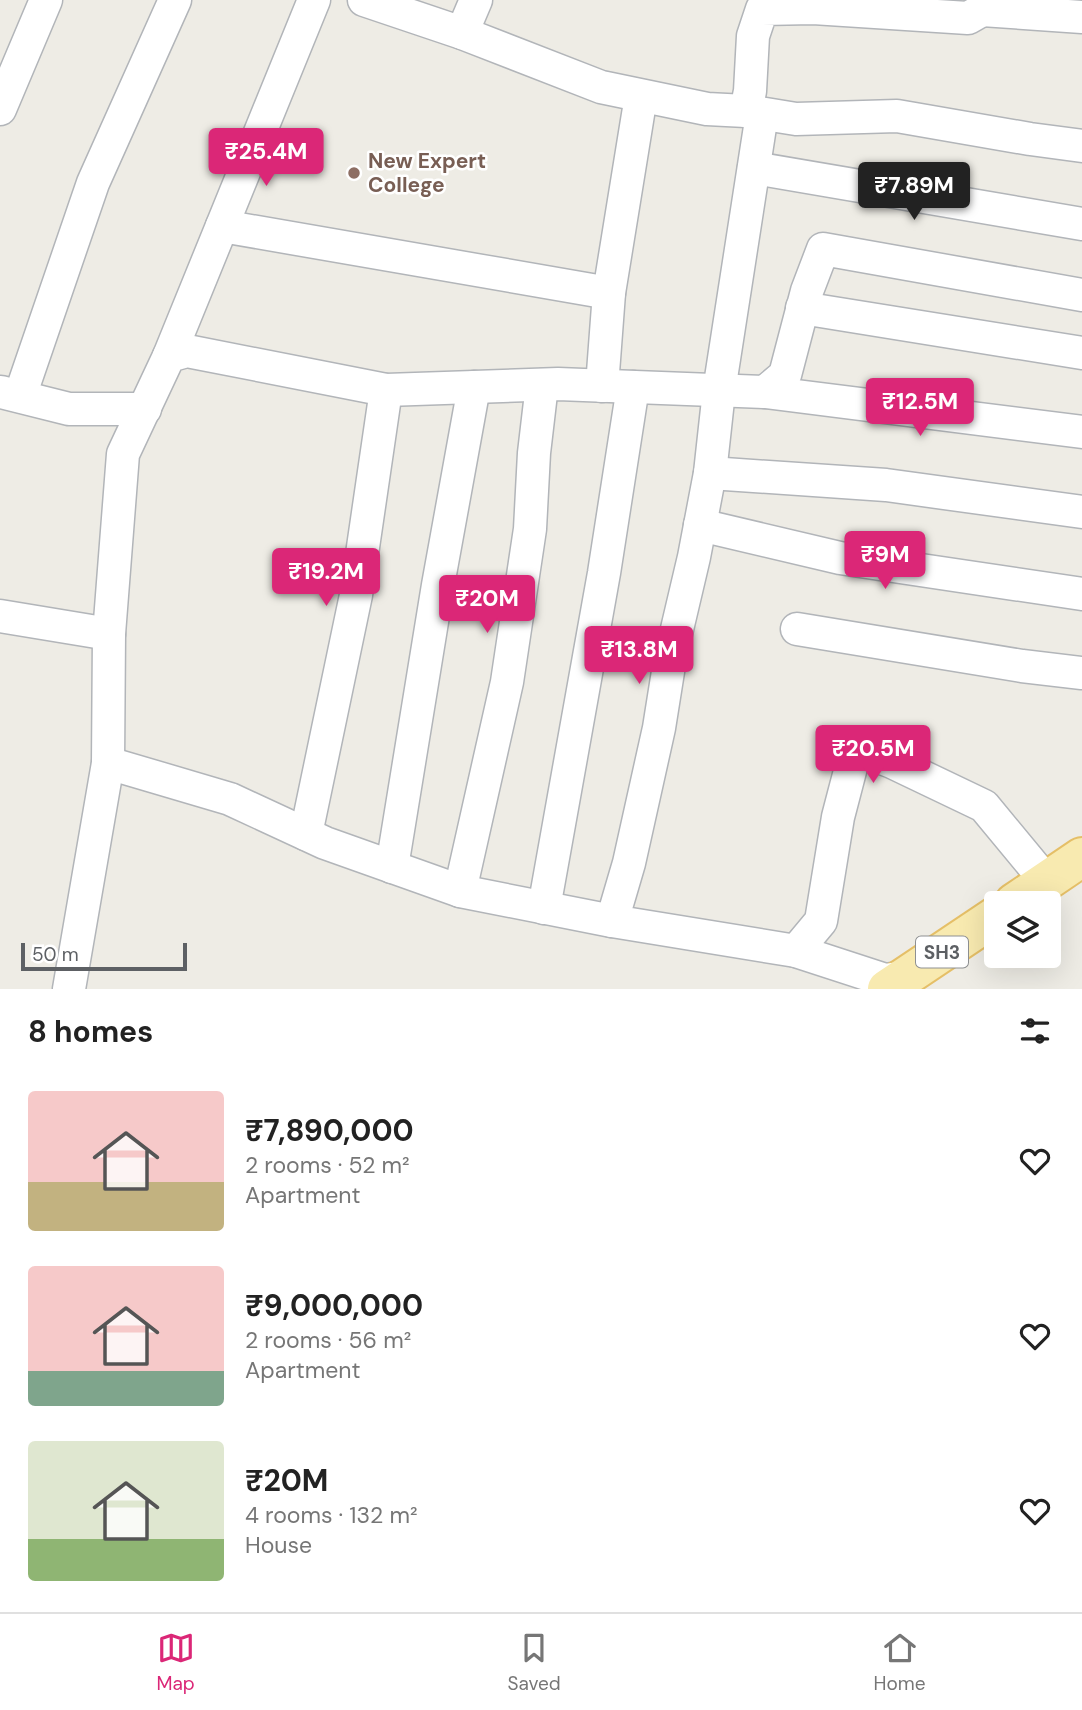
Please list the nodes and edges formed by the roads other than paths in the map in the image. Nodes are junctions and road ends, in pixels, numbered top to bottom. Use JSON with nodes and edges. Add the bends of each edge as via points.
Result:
{"nodes":[{"id":1,"x":46,"y":0,"type":"edge"},
{"id":2,"x":175,"y":0,"type":"edge"},
{"id":3,"x":314,"y":0,"type":"edge"},
{"id":4,"x":364,"y":0,"type":"edge"},
{"id":5,"x":476,"y":0,"type":"edge"},
{"id":6,"x":762,"y":4,"type":"edge"},
{"id":7,"x":851,"y":5,"type":"edge"},
{"id":8,"x":985,"y":5,"type":"edge"},
{"id":9,"x":1082,"y":17,"type":"edge"},
{"id":10,"x":462,"y":33,"type":"junction"},
{"id":11,"x":641,"y":96,"type":"junction"},
{"id":12,"x":0,"y":110,"type":"edge"},
{"id":13,"x":754,"y":113,"type":"junction"},
{"id":14,"x":1082,"y":146,"type":"edge"},
{"id":15,"x":754,"y":168,"type":"junction"},
{"id":16,"x":1082,"y":223,"type":"edge"},
{"id":17,"x":222,"y":226,"type":"junction"},
{"id":18,"x":608,"y":293,"type":"junction"},
{"id":19,"x":1082,"y":295,"type":"edge"},
{"id":20,"x":802,"y":308,"type":"junction"},
{"id":21,"x":1082,"y":353,"type":"edge"},
{"id":22,"x":169,"y":356,"type":"junction"},
{"id":23,"x":542,"y":385,"type":"junction"},
{"id":24,"x":474,"y":387,"type":"junction"},
{"id":25,"x":617,"y":387,"type":"junction"},
{"id":26,"x":386,"y":390,"type":"junction"},
{"id":27,"x":719,"y":391,"type":"junction"},
{"id":28,"x":765,"y":392,"type":"junction"},
{"id":29,"x":10,"y":394,"type":"edge"},
{"id":30,"x":145,"y":409,"type":"junction"},
{"id":31,"x":1082,"y":432,"type":"edge"},
{"id":32,"x":710,"y":473,"type":"junction"},
{"id":33,"x":1082,"y":512,"type":"edge"},
{"id":34,"x":700,"y":525,"type":"junction"},
{"id":35,"x":1082,"y":594,"type":"edge"},
{"id":36,"x":0,"y":616,"type":"edge"},
{"id":37,"x":797,"y":629,"type":"dead end"},
{"id":38,"x":109,"y":634,"type":"junction"},
{"id":39,"x":1082,"y":673,"type":"edge"},
{"id":40,"x":108,"y":763,"type":"junction"},
{"id":41,"x":306,"y":834,"type":"junction"},
{"id":42,"x":1082,"y":857,"type":"edge"},
{"id":43,"x":392,"y":866,"type":"junction"},
{"id":44,"x":1046,"y":881,"type":"junction"},
{"id":45,"x":460,"y":891,"type":"junction"},
{"id":46,"x":1031,"y":891,"type":"edge"},
{"id":47,"x":544,"y":908,"type":"junction"},
{"id":48,"x":612,"y":921,"type":"junction"},
{"id":49,"x":984,"y":924,"type":"edge"},
{"id":50,"x":796,"y":951,"type":"junction"},
{"id":51,"x":896,"y":983,"type":"edge"},
{"id":52,"x":69,"y":989,"type":"edge"}],
"edges":[{"from":1,"to":12,"type":"street"},
{"from":2,"to":29,"type":"street","via":[[93,183]]},
{"from":3,"to":17,"type":"street"},
{"from":4,"to":10,"type":"street"},
{"from":5,"to":10,"type":"street"},
{"from":6,"to":7,"type":"street"},
{"from":6,"to":13,"type":"street","via":[[753,36],[750,91]]},
{"from":7,"to":8,"type":"street","via":[[968,18]]},
{"from":8,"to":9,"type":"street"},
{"from":10,"to":11,"type":"street","via":[[601,87]]},
{"from":11,"to":13,"type":"street"},
{"from":11,"to":18,"type":"street"},
{"from":13,"to":14,"type":"street","via":[[796,119],[897,116]]},
{"from":13,"to":15,"type":"street"},
{"from":15,"to":16,"type":"street"},
{"from":15,"to":27,"type":"street"},
{"from":17,"to":18,"type":"street"},
{"from":17,"to":22,"type":"street"},
{"from":18,"to":25,"type":"street"},
{"from":19,"to":20,"type":"street","via":[[823,249]]},
{"from":20,"to":21,"type":"street"},
{"from":20,"to":28,"type":"street","via":[[785,374]]},
{"from":22,"to":26,"type":"street","via":[[187,351]]},
{"from":22,"to":30,"type":"street"},
{"from":23,"to":24,"type":"street"},
{"from":23,"to":25,"type":"street"},
{"from":23,"to":45,"type":"street","via":[[530,529],[507,682]]},
{"from":24,"to":26,"type":"street"},
{"from":24,"to":43,"type":"street"},
{"from":25,"to":27,"type":"street"},
{"from":25,"to":47,"type":"street","via":[[604,573]]},
{"from":26,"to":41,"type":"street","via":[[356,595]]},
{"from":27,"to":28,"type":"street"},
{"from":27,"to":32,"type":"street"},
{"from":28,"to":31,"type":"street"},
{"from":29,"to":30,"type":"street","via":[[69,409]]},
{"from":30,"to":38,"type":"street","via":[[123,454]]},
{"from":32,"to":33,"type":"street","via":[[886,485]]},
{"from":32,"to":34,"type":"street"},
{"from":34,"to":35,"type":"street","via":[[840,558]]},
{"from":34,"to":48,"type":"street","via":[[650,769]]},
{"from":36,"to":38,"type":"street"},
{"from":37,"to":39,"type":"street"},
{"from":38,"to":40,"type":"street"},
{"from":40,"to":41,"type":"street","via":[[230,799]]},
{"from":40,"to":52,"type":"street"},
{"from":41,"to":43,"type":"street"},
{"from":42,"to":44,"type":"main road"},
{"from":43,"to":45,"type":"street"},
{"from":44,"to":46,"type":"main road"},
{"from":44,"to":50,"type":"street","via":[[984,806],[856,748],[838,817],[821,921]]},
{"from":45,"to":47,"type":"street"},
{"from":47,"to":48,"type":"street"},
{"from":48,"to":50,"type":"street"},
{"from":49,"to":51,"type":"main road","number":"SH3"},
{"from":50,"to":51,"type":"street"}]}
